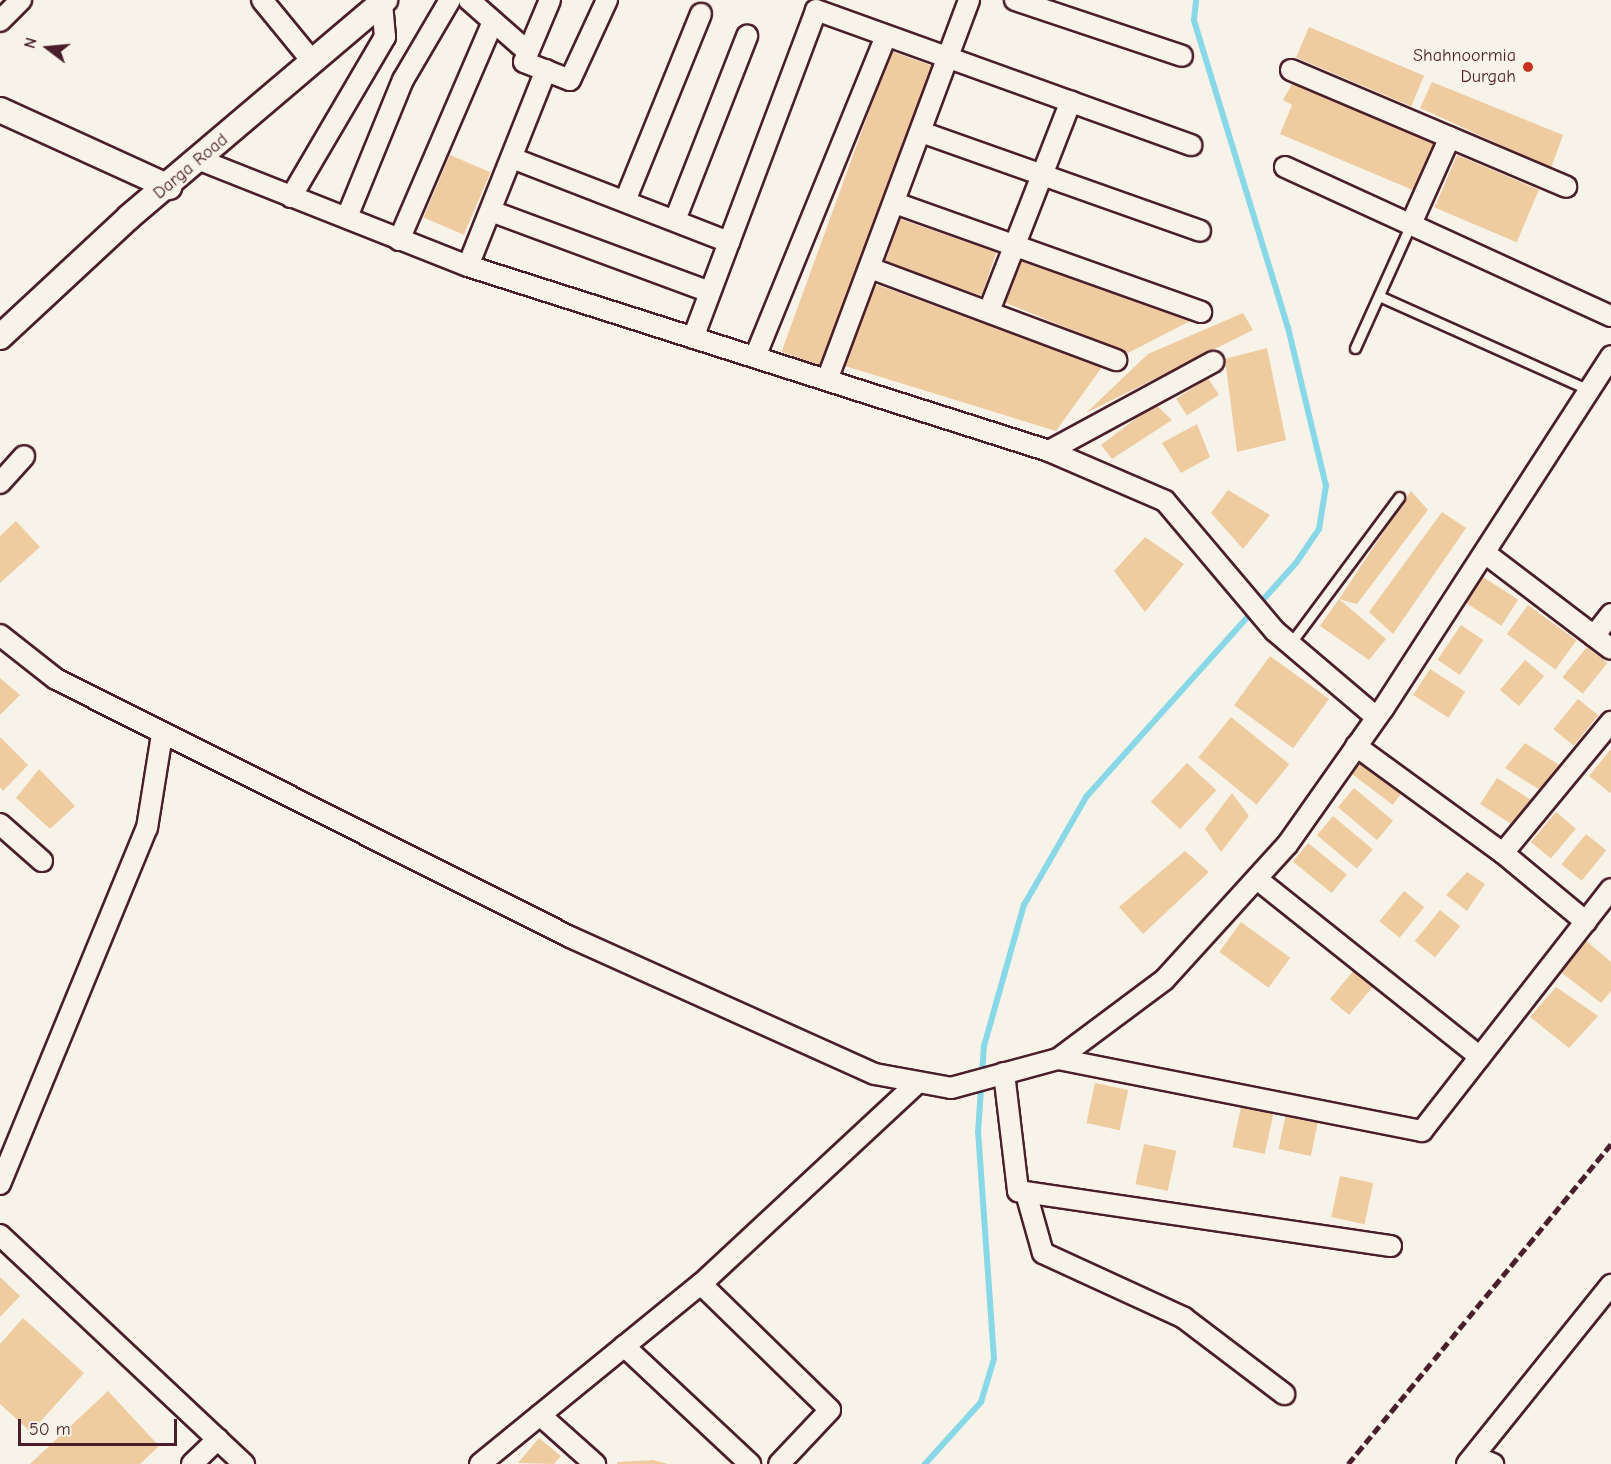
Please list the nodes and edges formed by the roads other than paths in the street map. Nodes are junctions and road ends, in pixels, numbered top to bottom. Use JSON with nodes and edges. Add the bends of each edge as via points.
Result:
{"nodes":[{"id":1,"x":21,"y":0,"type":"edge"},
{"id":2,"x":262,"y":0,"type":"edge"},
{"id":3,"x":450,"y":0,"type":"edge"},
{"id":4,"x":469,"y":0,"type":"edge"},
{"id":5,"x":550,"y":0,"type":"edge"},
{"id":6,"x":607,"y":0,"type":"edge"},
{"id":7,"x":969,"y":0,"type":"edge"},
{"id":8,"x":1015,"y":0,"type":"edge"},
{"id":9,"x":384,"y":1,"type":"edge"},
{"id":10,"x":701,"y":14,"type":"dead end"},
{"id":11,"x":0,"y":21,"type":"edge"},
{"id":12,"x":493,"y":22,"type":"junction"},
{"id":13,"x":747,"y":36,"type":"dead end"},
{"id":14,"x":886,"y":36,"type":"junction"},
{"id":15,"x":526,"y":50,"type":"junction"},
{"id":16,"x":1182,"y":56,"type":"dead end"},
{"id":17,"x":950,"y":57,"type":"junction"},
{"id":18,"x":313,"y":62,"type":"junction"},
{"id":19,"x":546,"y":70,"type":"junction"},
{"id":20,"x":1292,"y":70,"type":"dead end"},
{"id":21,"x":1071,"y":101,"type":"junction"},
{"id":22,"x":0,"y":110,"type":"edge"},
{"id":23,"x":921,"y":132,"type":"junction"},
{"id":24,"x":1450,"y":137,"type":"junction"},
{"id":25,"x":1191,"y":145,"type":"dead end"},
{"id":26,"x":512,"y":158,"type":"junction"},
{"id":27,"x":200,"y":160,"type":"junction"},
{"id":28,"x":1285,"y":167,"type":"dead end"},
{"id":29,"x":1042,"y":175,"type":"junction"},
{"id":30,"x":169,"y":187,"type":"junction"},
{"id":31,"x":1566,"y":187,"type":"dead end"},
{"id":32,"x":291,"y":197,"type":"junction"},
{"id":33,"x":625,"y":201,"type":"junction"},
{"id":34,"x":895,"y":203,"type":"junction"},
{"id":35,"x":490,"y":211,"type":"junction"},
{"id":36,"x":347,"y":217,"type":"junction"},
{"id":37,"x":675,"y":220,"type":"junction"},
{"id":38,"x":1411,"y":224,"type":"junction"},
{"id":39,"x":1200,"y":231,"type":"dead end"},
{"id":40,"x":399,"y":240,"type":"junction"},
{"id":41,"x":729,"y":242,"type":"junction"},
{"id":42,"x":1014,"y":248,"type":"junction"},
{"id":43,"x":468,"y":266,"type":"junction"},
{"id":44,"x":870,"y":268,"type":"junction"},
{"id":45,"x":710,"y":292,"type":"junction"},
{"id":46,"x":1379,"y":296,"type":"junction"},
{"id":47,"x":989,"y":311,"type":"junction"},
{"id":48,"x":1201,"y":312,"type":"dead end"},
{"id":49,"x":1611,"y":316,"type":"edge"},
{"id":50,"x":0,"y":337,"type":"edge"},
{"id":51,"x":693,"y":338,"type":"junction"},
{"id":52,"x":1355,"y":348,"type":"dead end"},
{"id":53,"x":1611,"y":356,"type":"edge"},
{"id":54,"x":755,"y":357,"type":"junction"},
{"id":55,"x":1116,"y":360,"type":"dead end"},
{"id":56,"x":1213,"y":362,"type":"dead end"},
{"id":57,"x":827,"y":380,"type":"junction"},
{"id":58,"x":1591,"y":391,"type":"junction"},
{"id":59,"x":1049,"y":451,"type":"junction"},
{"id":60,"x":24,"y":456,"type":"dead end"},
{"id":61,"x":0,"y":483,"type":"edge"},
{"id":62,"x":1399,"y":497,"type":"dead end"},
{"id":63,"x":1485,"y":553,"type":"junction"},
{"id":64,"x":1611,"y":614,"type":"edge"},
{"id":65,"x":0,"y":635,"type":"edge"},
{"id":66,"x":1594,"y":636,"type":"junction"},
{"id":67,"x":1290,"y":644,"type":"junction"},
{"id":68,"x":1611,"y":649,"type":"edge"},
{"id":69,"x":1376,"y":717,"type":"junction"},
{"id":70,"x":1611,"y":722,"type":"edge"},
{"id":71,"x":162,"y":734,"type":"junction"},
{"id":72,"x":1356,"y":746,"type":"junction"},
{"id":73,"x":0,"y":824,"type":"edge"},
{"id":74,"x":1503,"y":853,"type":"junction"},
{"id":75,"x":42,"y":861,"type":"dead end"},
{"id":76,"x":1257,"y":879,"type":"junction"},
{"id":77,"x":1611,"y":889,"type":"edge"},
{"id":78,"x":1586,"y":922,"type":"junction"},
{"id":79,"x":1480,"y":1057,"type":"junction"},
{"id":80,"x":1058,"y":1059,"type":"junction"},
{"id":81,"x":1000,"y":1074,"type":"junction"},
{"id":82,"x":918,"y":1082,"type":"junction"},
{"id":83,"x":0,"y":1184,"type":"edge"},
{"id":84,"x":1026,"y":1193,"type":"junction"},
{"id":85,"x":0,"y":1235,"type":"edge"},
{"id":86,"x":1391,"y":1246,"type":"dead end"},
{"id":87,"x":701,"y":1284,"type":"junction"},
{"id":88,"x":1611,"y":1285,"type":"edge"},
{"id":89,"x":624,"y":1346,"type":"junction"},
{"id":90,"x":1284,"y":1394,"type":"dead end"},
{"id":91,"x":540,"y":1415,"type":"junction"},
{"id":92,"x":218,"y":1439,"type":"junction"},
{"id":93,"x":1471,"y":1460,"type":"edge"},
{"id":94,"x":192,"y":1464,"type":"edge"},
{"id":95,"x":244,"y":1464,"type":"edge"},
{"id":96,"x":480,"y":1464,"type":"edge"},
{"id":97,"x":595,"y":1464,"type":"edge"},
{"id":98,"x":750,"y":1464,"type":"edge"},
{"id":99,"x":779,"y":1464,"type":"edge"},
{"id":100,"x":1492,"y":1464,"type":"edge"}],
"edges":[{"from":1,"to":11,"type":"street"},
{"from":2,"to":18,"type":"street"},
{"from":3,"to":36,"type":"street","via":[[402,80]]},
{"from":4,"to":12,"type":"street"},
{"from":5,"to":15,"type":"street"},
{"from":6,"to":19,"type":"street","via":[[570,80]]},
{"from":7,"to":17,"type":"street"},
{"from":8,"to":16,"type":"street"},
{"from":9,"to":18,"type":"street","name":"Darga Road"},
{"from":9,"to":32,"type":"street","via":[[385,37]]},
{"from":10,"to":33,"type":"street"},
{"from":12,"to":15,"type":"street"},
{"from":12,"to":40,"type":"street"},
{"from":13,"to":37,"type":"street"},
{"from":14,"to":17,"type":"street"},
{"from":14,"to":41,"type":"street","via":[[816,10]]},
{"from":14,"to":54,"type":"street"},
{"from":15,"to":19,"type":"street","via":[[524,62]]},
{"from":17,"to":21,"type":"street"},
{"from":17,"to":23,"type":"street"},
{"from":18,"to":27,"type":"street","name":"Darga Road"},
{"from":19,"to":26,"type":"street"},
{"from":20,"to":24,"type":"street"},
{"from":21,"to":25,"type":"street"},
{"from":21,"to":29,"type":"street"},
{"from":22,"to":30,"type":"street"},
{"from":23,"to":29,"type":"street"},
{"from":23,"to":34,"type":"street"},
{"from":24,"to":31,"type":"street"},
{"from":24,"to":38,"type":"street"},
{"from":26,"to":33,"type":"street"},
{"from":26,"to":35,"type":"street"},
{"from":27,"to":30,"type":"street","name":"Darga Road"},
{"from":27,"to":32,"type":"street"},
{"from":28,"to":38,"type":"street"},
{"from":29,"to":39,"type":"street"},
{"from":29,"to":42,"type":"street"},
{"from":30,"to":50,"type":"street","name":"Darga Road"},
{"from":32,"to":36,"type":"street"},
{"from":33,"to":37,"type":"street"},
{"from":34,"to":42,"type":"street"},
{"from":34,"to":44,"type":"street"},
{"from":35,"to":43,"type":"street"},
{"from":35,"to":45,"type":"street"},
{"from":36,"to":40,"type":"street"},
{"from":37,"to":41,"type":"street"},
{"from":38,"to":46,"type":"lane"},
{"from":38,"to":49,"type":"street"},
{"from":40,"to":43,"type":"street"},
{"from":41,"to":45,"type":"street"},
{"from":42,"to":47,"type":"street"},
{"from":42,"to":48,"type":"street"},
{"from":43,"to":51,"type":"street"},
{"from":44,"to":47,"type":"street"},
{"from":44,"to":57,"type":"street"},
{"from":45,"to":51,"type":"street"},
{"from":46,"to":52,"type":"lane"},
{"from":46,"to":58,"type":"lane"},
{"from":47,"to":55,"type":"street"},
{"from":51,"to":54,"type":"street"},
{"from":53,"to":58,"type":"street"},
{"from":54,"to":57,"type":"street"},
{"from":56,"to":59,"type":"street"},
{"from":57,"to":59,"type":"street"},
{"from":58,"to":63,"type":"street"},
{"from":59,"to":67,"type":"street","via":[[1165,501],[1227,580]]},
{"from":60,"to":61,"type":"street"},
{"from":62,"to":67,"type":"lane"},
{"from":63,"to":66,"type":"street"},
{"from":63,"to":69,"type":"street"},
{"from":64,"to":66,"type":"street"},
{"from":65,"to":71,"type":"street","via":[[56,679]]},
{"from":66,"to":68,"type":"street"},
{"from":67,"to":69,"type":"street"},
{"from":69,"to":72,"type":"street"},
{"from":70,"to":74,"type":"street"},
{"from":71,"to":82,"type":"street","via":[[570,937],[875,1074]]},
{"from":71,"to":83,"type":"street","via":[[147,828]]},
{"from":72,"to":74,"type":"street"},
{"from":72,"to":76,"type":"street","via":[[1287,845]]},
{"from":73,"to":75,"type":"street"},
{"from":74,"to":78,"type":"street"},
{"from":76,"to":79,"type":"street"},
{"from":76,"to":80,"type":"street","via":[[1164,980]]},
{"from":77,"to":78,"type":"street"},
{"from":78,"to":79,"type":"street"},
{"from":79,"to":80,"type":"street","via":[[1422,1131]]},
{"from":80,"to":81,"type":"street"},
{"from":81,"to":82,"type":"street","via":[[951,1088]]},
{"from":81,"to":84,"type":"street","via":[[1013,1184]]},
{"from":82,"to":87,"type":"street"},
{"from":84,"to":86,"type":"street"},
{"from":84,"to":90,"type":"street","via":[[1043,1253],[1184,1318]]},
{"from":85,"to":92,"type":"street"},
{"from":87,"to":89,"type":"street"},
{"from":87,"to":99,"type":"street","via":[[830,1410]]},
{"from":88,"to":93,"type":"street"},
{"from":89,"to":91,"type":"street"},
{"from":89,"to":98,"type":"street"},
{"from":91,"to":96,"type":"street"},
{"from":91,"to":97,"type":"street"},
{"from":92,"to":94,"type":"street"},
{"from":92,"to":95,"type":"street"},
{"from":93,"to":100,"type":"street"}]}
